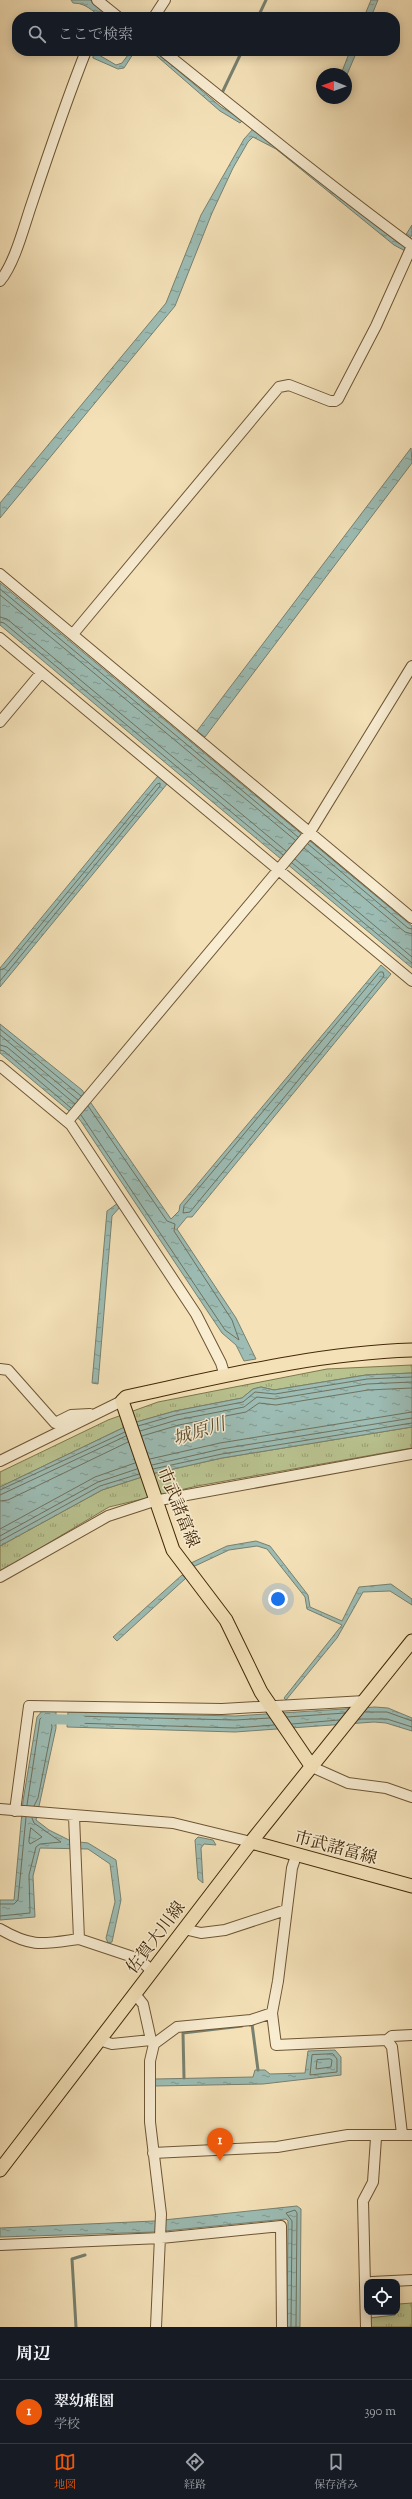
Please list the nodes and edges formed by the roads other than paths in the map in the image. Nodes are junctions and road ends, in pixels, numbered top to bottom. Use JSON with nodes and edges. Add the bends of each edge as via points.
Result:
{"nodes":[{"id":1,"x":97,"y":0,"type":"edge"},
{"id":2,"x":165,"y":0,"type":"edge"},
{"id":3,"x":105,"y":12,"type":"edge"},
{"id":4,"x":157,"y":12,"type":"edge"},
{"id":5,"x":84,"y":56,"type":"edge"},
{"id":6,"x":169,"y":56,"type":"edge"},
{"id":7,"x":409,"y":244,"type":"edge"},
{"id":8,"x":0,"y":281,"type":"edge"},
{"id":9,"x":0,"y":574,"type":"edge"},
{"id":10,"x":73,"y":634,"type":"junction"},
{"id":11,"x":0,"y":638,"type":"edge"},
{"id":12,"x":412,"y":666,"type":"edge"},
{"id":13,"x":41,"y":673,"type":"junction"},
{"id":14,"x":0,"y":722,"type":"edge"},
{"id":15,"x":309,"y":833,"type":"junction"},
{"id":16,"x":281,"y":867,"type":"junction"},
{"id":17,"x":412,"y":918,"type":"edge"},
{"id":18,"x":412,"y":981,"type":"edge"},
{"id":19,"x":0,"y":1066,"type":"edge"},
{"id":20,"x":70,"y":1120,"type":"junction"},
{"id":21,"x":412,"y":1350,"type":"edge"},
{"id":22,"x":0,"y":1369,"type":"edge"},
{"id":23,"x":225,"y":1376,"type":"junction"},
{"id":24,"x":122,"y":1403,"type":"junction"},
{"id":25,"x":96,"y":1413,"type":"junction"},
{"id":26,"x":412,"y":1454,"type":"edge"},
{"id":27,"x":0,"y":1461,"type":"edge"},
{"id":28,"x":154,"y":1501,"type":"junction"},
{"id":29,"x":0,"y":1577,"type":"edge"},
{"id":30,"x":412,"y":1641,"type":"edge"},
{"id":31,"x":364,"y":1702,"type":"junction"},
{"id":32,"x":272,"y":1707,"type":"junction"},
{"id":33,"x":312,"y":1767,"type":"junction"},
{"id":34,"x":412,"y":1797,"type":"edge"},
{"id":35,"x":0,"y":1809,"type":"edge"},
{"id":36,"x":18,"y":1811,"type":"junction"},
{"id":37,"x":74,"y":1816,"type":"junction"},
{"id":38,"x":251,"y":1842,"type":"junction"},
{"id":39,"x":296,"y":1856,"type":"junction"},
{"id":40,"x":412,"y":1886,"type":"edge"},
{"id":41,"x":286,"y":1910,"type":"junction"},
{"id":42,"x":0,"y":1929,"type":"edge"},
{"id":43,"x":184,"y":1929,"type":"junction"},
{"id":44,"x":79,"y":1939,"type":"junction"},
{"id":45,"x":152,"y":1971,"type":"junction"},
{"id":46,"x":134,"y":1994,"type":"junction"},
{"id":47,"x":272,"y":2013,"type":"junction"},
{"id":48,"x":412,"y":2035,"type":"edge"},
{"id":49,"x":99,"y":2040,"type":"junction"},
{"id":50,"x":387,"y":2040,"type":"junction"},
{"id":51,"x":152,"y":2042,"type":"junction"},
{"id":52,"x":407,"y":2134,"type":"edge"},
{"id":53,"x":376,"y":2138,"type":"dead end"},
{"id":54,"x":153,"y":2154,"type":"junction"},
{"id":55,"x":0,"y":2170,"type":"edge"},
{"id":56,"x":161,"y":2238,"type":"junction"},
{"id":57,"x":0,"y":2244,"type":"edge"},
{"id":58,"x":368,"y":2279,"type":"edge"},
{"id":59,"x":412,"y":2280,"type":"edge"},
{"id":60,"x":400,"y":2281,"type":"edge"},
{"id":61,"x":367,"y":2315,"type":"edge"},
{"id":62,"x":156,"y":2327,"type":"edge"},
{"id":63,"x":282,"y":2327,"type":"edge"},
{"id":64,"x":366,"y":2327,"type":"edge"}],
"edges":[{"from":1,"to":3,"type":"street"},
{"from":2,"to":4,"type":"street"},
{"from":5,"to":8,"type":"street","via":[[8,268]]},
{"from":6,"to":7,"type":"street","via":[[225,103],[254,122]]},
{"from":7,"to":10,"type":"street","via":[[408,256],[376,326],[338,398],[330,401],[289,385],[279,387]]},
{"from":9,"to":10,"type":"street"},
{"from":10,"to":15,"type":"street"},
{"from":11,"to":13,"type":"street"},
{"from":12,"to":15,"type":"street"},
{"from":13,"to":14,"type":"street"},
{"from":13,"to":16,"type":"street"},
{"from":15,"to":16,"type":"street"},
{"from":15,"to":17,"type":"street"},
{"from":16,"to":18,"type":"street"},
{"from":16,"to":20,"type":"street"},
{"from":19,"to":20,"type":"street"},
{"from":20,"to":23,"type":"street","via":[[196,1314]]},
{"from":21,"to":23,"type":"main road","via":[[317,1359]]},
{"from":22,"to":25,"type":"street","via":[[8,1370],[54,1422],[71,1415]]},
{"from":23,"to":24,"type":"main road","via":[[126,1397]]},
{"from":24,"to":25,"type":"street"},
{"from":24,"to":28,"type":"main road","name":"市武諸富線"},
{"from":25,"to":27,"type":"street"},
{"from":26,"to":28,"type":"street"},
{"from":28,"to":29,"type":"street","via":[[108,1516]]},
{"from":28,"to":32,"type":"main road","name":"市武諸富線","via":[[173,1550],[226,1620],[261,1692]]},
{"from":30,"to":31,"type":"main road"},
{"from":31,"to":32,"type":"street"},
{"from":31,"to":33,"type":"main road","name":"佐賀大川線"},
{"from":32,"to":33,"type":"main road","name":"市武諸富線"},
{"from":32,"to":36,"type":"street","via":[[222,1709],[29,1706]]},
{"from":33,"to":34,"type":"street","via":[[336,1779],[386,1788]]},
{"from":33,"to":38,"type":"main road","name":"佐賀大川線"},
{"from":35,"to":36,"type":"street"},
{"from":36,"to":37,"type":"street"},
{"from":37,"to":38,"type":"street","via":[[173,1823]]},
{"from":37,"to":44,"type":"street"},
{"from":38,"to":39,"type":"main road","name":"市武諸富線"},
{"from":38,"to":43,"type":"main road","name":"佐賀大川線"},
{"from":39,"to":40,"type":"main road","name":"市武諸富線"},
{"from":39,"to":41,"type":"street"},
{"from":41,"to":43,"type":"street","via":[[225,1930],[201,1934]]},
{"from":41,"to":47,"type":"street"},
{"from":42,"to":44,"type":"street","via":[[16,1939],[36,1945]]},
{"from":43,"to":45,"type":"main road","name":"佐賀大川線"},
{"from":44,"to":45,"type":"street","via":[[139,1959]]},
{"from":45,"to":46,"type":"main road","name":"佐賀大川線"},
{"from":46,"to":49,"type":"main road","name":"佐賀大川線"},
{"from":46,"to":51,"type":"street","via":[[143,2004]]},
{"from":47,"to":50,"type":"street","via":[[276,2045]]},
{"from":47,"to":51,"type":"street","via":[[251,2020],[177,2027]]},
{"from":48,"to":50,"type":"street","via":[[392,2036]]},
{"from":49,"to":51,"type":"street","via":[[112,2044]]},
{"from":49,"to":55,"type":"main road","name":"佐賀大川線"},
{"from":50,"to":52,"type":"street","via":[[392,2047]]},
{"from":51,"to":54,"type":"street","via":[[150,2122]]},
{"from":52,"to":54,"type":"street","via":[[348,2135],[277,2147]]},
{"from":53,"to":58,"type":"street","via":[[373,2182],[363,2201]]},
{"from":54,"to":56,"type":"street","via":[[161,2214]]},
{"from":56,"to":57,"type":"street"},
{"from":56,"to":62,"type":"street"},
{"from":56,"to":63,"type":"street","via":[[281,2226]]},
{"from":59,"to":60,"type":"street"},
{"from":61,"to":64,"type":"street"}]}
